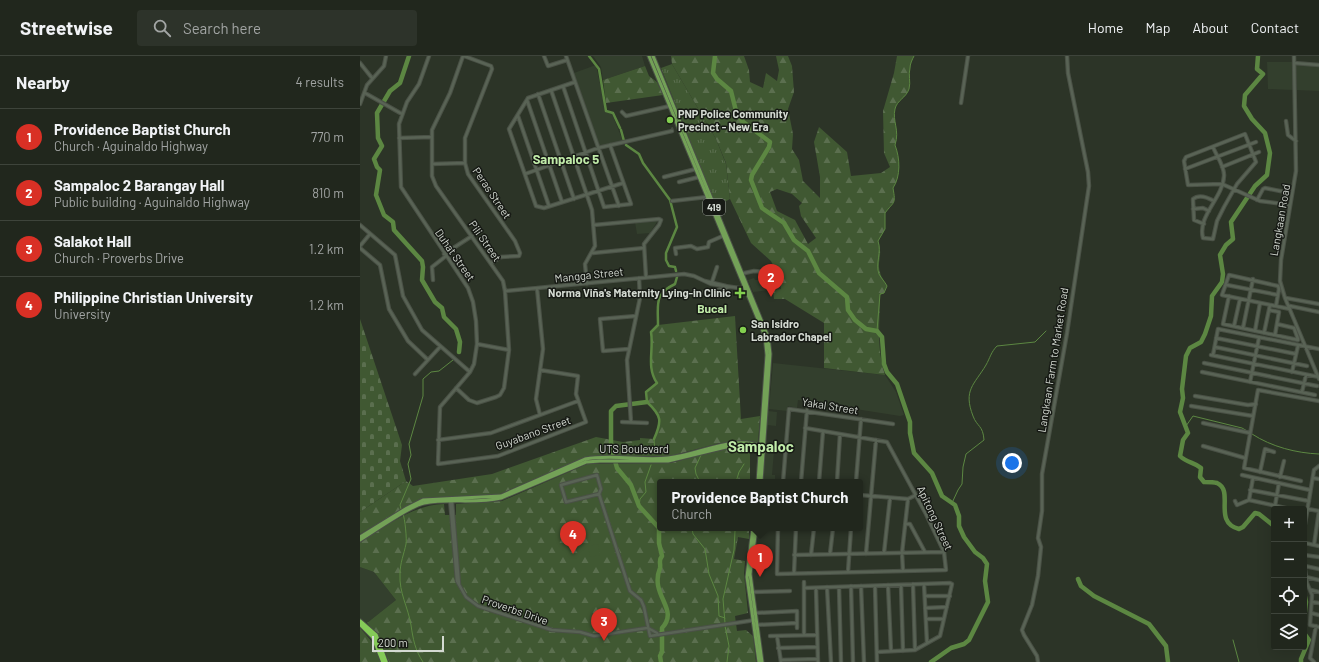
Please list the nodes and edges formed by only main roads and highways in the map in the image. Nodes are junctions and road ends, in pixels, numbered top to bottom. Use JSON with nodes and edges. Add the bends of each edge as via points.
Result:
{"nodes":[{"id":1,"x":650,"y":56,"type":"edge"},
{"id":2,"x":653,"y":56,"type":"edge"},
{"id":3,"x":668,"y":98,"type":"junction"},
{"id":4,"x":679,"y":128,"type":"junction"},
{"id":5,"x":708,"y":196,"type":"junction"},
{"id":6,"x":762,"y":446,"type":"junction"},
{"id":7,"x":758,"y":479,"type":"edge"},
{"id":8,"x":761,"y":479,"type":"edge"},
{"id":9,"x":399,"y":515,"type":"junction"},
{"id":10,"x":753,"y":531,"type":"edge"},
{"id":11,"x":756,"y":531,"type":"edge"},
{"id":12,"x":360,"y":537,"type":"edge"},
{"id":13,"x":360,"y":540,"type":"edge"},
{"id":14,"x":750,"y":592,"type":"junction"},
{"id":15,"x":360,"y":621,"type":"edge"},
{"id":16,"x":360,"y":624,"type":"edge"},
{"id":17,"x":383,"y":662,"type":"edge"},
{"id":18,"x":386,"y":662,"type":"edge"},
{"id":19,"x":760,"y":662,"type":"edge"}],
"edges":[{"from":1,"to":3,"type":"main road","number":"419"},
{"from":2,"to":3,"type":"main road","number":"419"},
{"from":3,"to":4,"type":"main road","number":"419"},
{"from":3,"to":4,"type":"main road","number":"419"},
{"from":4,"to":5,"type":"main road","number":"419"},
{"from":4,"to":5,"type":"main road","number":"419"},
{"from":5,"to":6,"type":"main road","number":"419","via":[[763,331],[767,350]]},
{"from":6,"to":7,"type":"main road","number":"419"},
{"from":6,"to":8,"type":"main road","number":"419"},
{"from":6,"to":9,"type":"main road","name":"UTS Boulevard","via":[[726,447],[668,461],[610,459],[586,462],[501,498],[488,501],[423,500]]},
{"from":9,"to":12,"type":"main road","name":"UTS Boulevard"},
{"from":9,"to":13,"type":"main road","name":"UTS Boulevard"},
{"from":10,"to":14,"type":"main road","via":[[747,566]]},
{"from":11,"to":14,"type":"main road","via":[[750,570]]},
{"from":14,"to":19,"type":"main road"},
{"from":15,"to":18,"type":"highway","via":[[376,635]]},
{"from":16,"to":17,"type":"highway","via":[[373,637]]}]}
